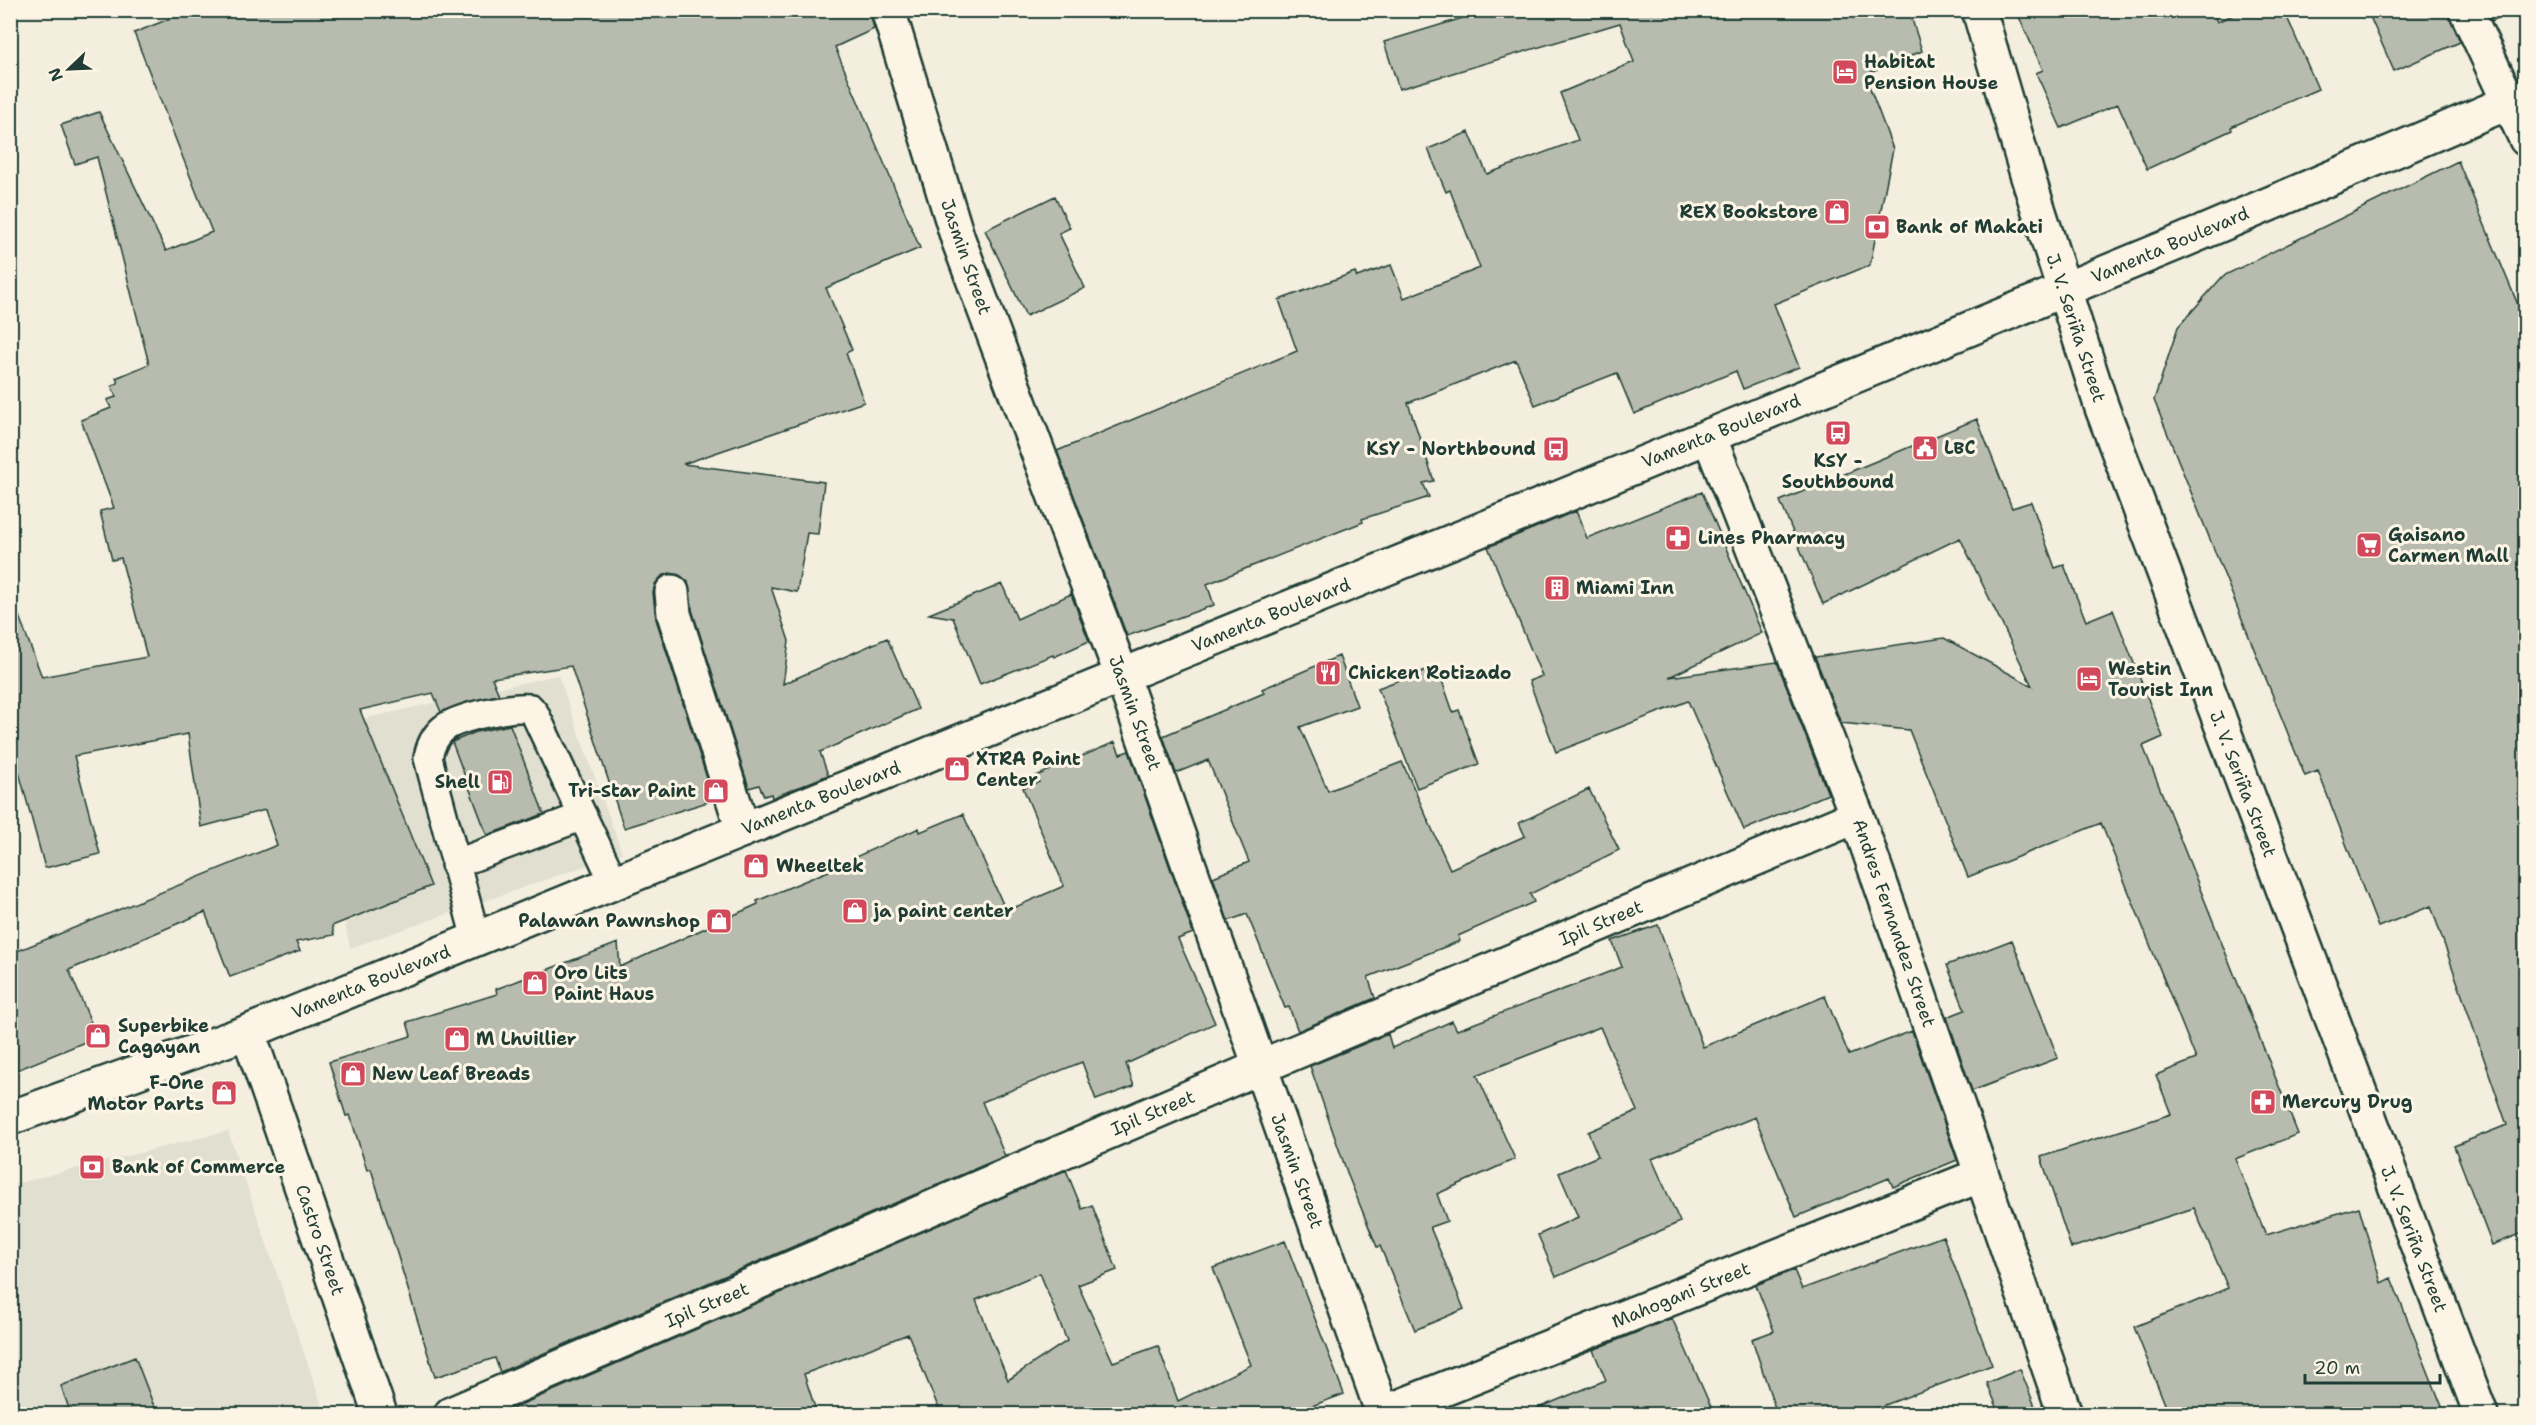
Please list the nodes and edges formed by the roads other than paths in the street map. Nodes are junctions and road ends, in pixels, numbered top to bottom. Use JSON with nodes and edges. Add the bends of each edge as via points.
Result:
{"nodes":[{"id":1,"x":888,"y":10,"type":"edge"},
{"id":2,"x":1979,"y":10,"type":"edge"},
{"id":3,"x":2466,"y":10,"type":"edge"},
{"id":4,"x":2518,"y":99,"type":"edge"},
{"id":5,"x":2526,"y":139,"type":"edge"},
{"id":6,"x":2063,"y":289,"type":"junction"},
{"id":7,"x":1709,"y":436,"type":"junction"},
{"id":8,"x":672,"y":592,"type":"dead end"},
{"id":9,"x":1122,"y":676,"type":"junction"},
{"id":10,"x":583,"y":816,"type":"junction"},
{"id":11,"x":1857,"y":816,"type":"junction"},
{"id":12,"x":743,"y":830,"type":"junction"},
{"id":13,"x":455,"y":864,"type":"junction"},
{"id":14,"x":614,"y":883,"type":"junction"},
{"id":15,"x":476,"y":939,"type":"junction"},
{"id":16,"x":248,"y":1032,"type":"junction"},
{"id":17,"x":1260,"y":1067,"type":"junction"},
{"id":18,"x":10,"y":1118,"type":"edge"},
{"id":19,"x":1982,"y":1175,"type":"junction"},
{"id":20,"x":380,"y":1414,"type":"edge"},
{"id":21,"x":451,"y":1414,"type":"edge"},
{"id":22,"x":1382,"y":1414,"type":"edge"},
{"id":23,"x":2065,"y":1414,"type":"edge"},
{"id":24,"x":2481,"y":1414,"type":"edge"}],
"edges":[{"from":1,"to":9,"type":"street","name":"Jasmin Street","via":[[958,239]]},
{"from":2,"to":6,"type":"street","name":"J. V. Seriña Street"},
{"from":3,"to":4,"type":"street"},
{"from":4,"to":5,"type":"street"},
{"from":4,"to":6,"type":"street","name":"Vamenta Boulevard"},
{"from":6,"to":7,"type":"street","name":"Vamenta Boulevard"},
{"from":6,"to":24,"type":"street","name":"J. V. Seriña Street","via":[[2102,408]]},
{"from":7,"to":9,"type":"street","name":"Vamenta Boulevard"},
{"from":7,"to":11,"type":"street","name":"Andres Fernandez Street"},
{"from":8,"to":12,"type":"street","via":[[674,614]]},
{"from":9,"to":12,"type":"street","name":"Vamenta Boulevard"},
{"from":9,"to":17,"type":"street","name":"Jasmin Street"},
{"from":10,"to":13,"type":"lane"},
{"from":10,"to":13,"type":"lane","via":[[530,708],[484,713],[444,728],[431,744],[428,758]]},
{"from":10,"to":14,"type":"lane"},
{"from":11,"to":17,"type":"street","name":"Ipil Street"},
{"from":11,"to":19,"type":"street","name":"Andres Fernandez Street"},
{"from":12,"to":14,"type":"street","name":"Vamenta Boulevard"},
{"from":13,"to":15,"type":"lane"},
{"from":14,"to":15,"type":"street","name":"Vamenta Boulevard"},
{"from":15,"to":16,"type":"street","name":"Vamenta Boulevard"},
{"from":16,"to":18,"type":"street","name":"Vamenta Boulevard"},
{"from":16,"to":20,"type":"street","name":"Castro Street"},
{"from":17,"to":21,"type":"street","name":"Ipil Street"},
{"from":17,"to":22,"type":"street","name":"Jasmin Street"},
{"from":19,"to":22,"type":"street","name":"Mahogani Street"},
{"from":19,"to":23,"type":"street","name":"Andres Fernandez Street"}]}
